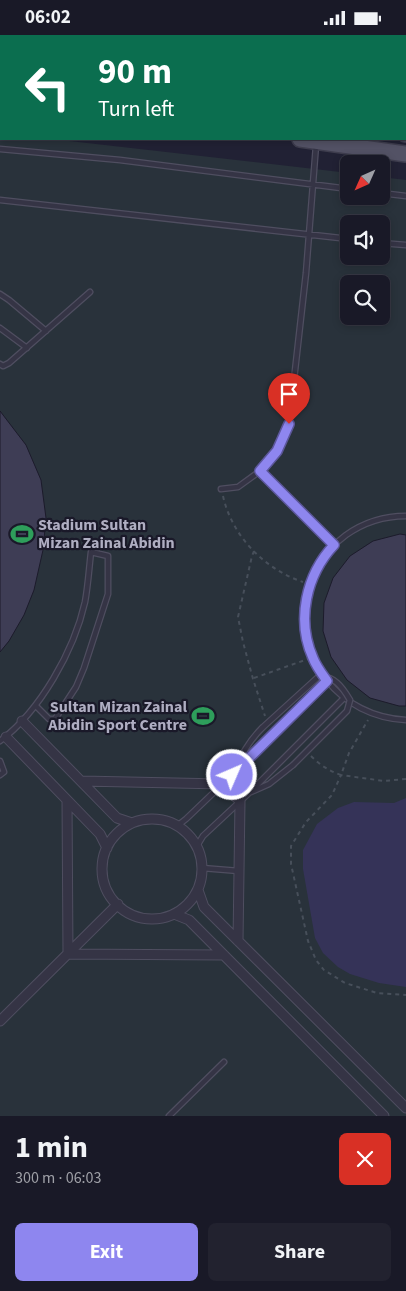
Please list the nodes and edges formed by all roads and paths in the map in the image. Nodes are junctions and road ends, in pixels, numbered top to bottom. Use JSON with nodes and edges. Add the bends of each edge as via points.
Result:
{"nodes":[{"id":1,"x":317,"y":140,"type":"edge"},
{"id":2,"x":0,"y":149,"type":"edge"},
{"id":3,"x":406,"y":154,"type":"edge"},
{"id":4,"x":313,"y":184,"type":"junction"},
{"id":5,"x":340,"y":188,"type":"edge"},
{"id":6,"x":390,"y":194,"type":"edge"},
{"id":7,"x":406,"y":196,"type":"edge"},
{"id":8,"x":0,"y":200,"type":"edge"},
{"id":9,"x":309,"y":236,"type":"junction"},
{"id":10,"x":340,"y":238,"type":"edge"},
{"id":11,"x":390,"y":244,"type":"edge"},
{"id":12,"x":406,"y":245,"type":"edge"},
{"id":13,"x":90,"y":292,"type":"dead end"},
{"id":14,"x":0,"y":294,"type":"edge"},
{"id":15,"x":0,"y":328,"type":"edge"},
{"id":16,"x":46,"y":331,"type":"junction"},
{"id":17,"x":27,"y":348,"type":"junction"},
{"id":18,"x":0,"y":364,"type":"edge"},
{"id":19,"x":260,"y":471,"type":"junction"},
{"id":20,"x":221,"y":489,"type":"joint"},
{"id":21,"x":406,"y":516,"type":"edge"},
{"id":22,"x":334,"y":545,"type":"junction"},
{"id":23,"x":254,"y":551,"type":"junction"},
{"id":24,"x":310,"y":584,"type":"junction"},
{"id":25,"x":313,"y":658,"type":"junction"},
{"id":26,"x":253,"y":679,"type":"junction"},
{"id":27,"x":327,"y":681,"type":"junction"},
{"id":28,"x":344,"y":697,"type":"junction"},
{"id":29,"x":36,"y":706,"type":"junction"},
{"id":30,"x":371,"y":713,"type":"junction"},
{"id":31,"x":406,"y":719,"type":"edge"},
{"id":32,"x":22,"y":721,"type":"junction"},
{"id":33,"x":268,"y":723,"type":"junction"},
{"id":34,"x":3,"y":739,"type":"edge"},
{"id":35,"x":307,"y":752,"type":"junction"},
{"id":36,"x":0,"y":761,"type":"edge"},
{"id":37,"x":0,"y":775,"type":"edge"},
{"id":38,"x":232,"y":775,"type":"junction"},
{"id":39,"x":341,"y":775,"type":"junction"},
{"id":40,"x":406,"y":779,"type":"edge"},
{"id":41,"x":82,"y":781,"type":"junction"},
{"id":42,"x":222,"y":784,"type":"junction"},
{"id":43,"x":248,"y":794,"type":"junction"},
{"id":44,"x":67,"y":800,"type":"junction"},
{"id":45,"x":240,"y":801,"type":"junction"},
{"id":46,"x":132,"y":823,"type":"junction"},
{"id":47,"x":177,"y":826,"type":"junction"},
{"id":48,"x":197,"y":846,"type":"junction"},
{"id":49,"x":107,"y":848,"type":"junction"},
{"id":50,"x":202,"y":868,"type":"junction"},
{"id":51,"x":239,"y":871,"type":"junction"},
{"id":52,"x":198,"y":890,"type":"junction"},
{"id":53,"x":118,"y":905,"type":"junction"},
{"id":54,"x":174,"y":914,"type":"junction"},
{"id":55,"x":238,"y":941,"type":"junction"},
{"id":56,"x":68,"y":954,"type":"junction"},
{"id":57,"x":224,"y":955,"type":"junction"},
{"id":58,"x":406,"y":995,"type":"edge"},
{"id":59,"x":0,"y":1021,"type":"edge"},
{"id":60,"x":224,"y":1061,"type":"dead end"},
{"id":61,"x":406,"y":1108,"type":"edge"},
{"id":62,"x":169,"y":1116,"type":"edge"},
{"id":63,"x":384,"y":1116,"type":"edge"}],
"edges":[{"from":1,"to":3,"type":"main road"},
{"from":1,"to":4,"type":"lane"},
{"from":2,"to":4,"type":"lane"},
{"from":4,"to":5,"type":"lane"},
{"from":4,"to":9,"type":"lane"},
{"from":6,"to":7,"type":"lane"},
{"from":8,"to":9,"type":"lane"},
{"from":9,"to":10,"type":"lane"},
{"from":9,"to":19,"type":"lane","via":[[289,424],[277,451]]},
{"from":11,"to":12,"type":"lane"},
{"from":13,"to":16,"type":"lane"},
{"from":14,"to":16,"type":"lane"},
{"from":15,"to":17,"type":"lane"},
{"from":16,"to":17,"type":"lane"},
{"from":17,"to":18,"type":"lane","via":[[9,363]]},
{"from":19,"to":20,"type":"lane","via":[[238,487]]},
{"from":19,"to":22,"type":"lane"},
{"from":20,"to":23,"type":"path","via":[[230,519]]},
{"from":21,"to":22,"type":"lane","via":[[369,522]]},
{"from":22,"to":24,"type":"lane"},
{"from":23,"to":24,"type":"path","via":[[281,573]]},
{"from":23,"to":26,"type":"path","via":[[238,617]]},
{"from":24,"to":25,"type":"lane","via":[[305,617]]},
{"from":25,"to":26,"type":"path"},
{"from":25,"to":27,"type":"lane"},
{"from":26,"to":33,"type":"path"},
{"from":27,"to":28,"type":"lane"},
{"from":27,"to":38,"type":"lane"},
{"from":28,"to":30,"type":"lane"},
{"from":28,"to":43,"type":"lane"},
{"from":29,"to":29,"type":"lane","via":[[75,635],[89,581],[90,552],[108,556],[108,594],[76,687],[55,719],[48,719]]},
{"from":29,"to":32,"type":"lane"},
{"from":30,"to":31,"type":"lane"},
{"from":30,"to":39,"type":"path"},
{"from":32,"to":34,"type":"lane"},
{"from":32,"to":41,"type":"street"},
{"from":33,"to":35,"type":"lane","bridge":true,"via":[[313,681],[322,676],[332,678],[348,696],[349,707]]},
{"from":33,"to":38,"type":"lane","bridge":true,"via":[[244,750]]},
{"from":34,"to":44,"type":"street"},
{"from":35,"to":39,"type":"path","via":[[318,763]]},
{"from":35,"to":43,"type":"lane","bridge":true,"via":[[269,784]]},
{"from":36,"to":37,"type":"lane","via":[[4,772]]},
{"from":38,"to":42,"type":"lane"},
{"from":39,"to":40,"type":"path","via":[[384,781]]},
{"from":39,"to":58,"type":"path","via":[[332,795],[306,822],[291,846],[291,863],[308,941],[324,970],[345,983],[377,993]]},
{"from":41,"to":42,"type":"street"},
{"from":41,"to":46,"type":"street","via":[[117,818]]},
{"from":42,"to":45,"type":"street"},
{"from":42,"to":47,"type":"lane"},
{"from":43,"to":45,"type":"lane"},
{"from":44,"to":49,"type":"street","via":[[100,834]]},
{"from":44,"to":56,"type":"street"},
{"from":45,"to":48,"type":"lane","via":[[203,836]]},
{"from":45,"to":51,"type":"street"},
{"from":46,"to":47,"type":"street","via":[[155,819]]},
{"from":46,"to":49,"type":"street","via":[[113,837]]},
{"from":47,"to":48,"type":"street"},
{"from":48,"to":50,"type":"street"},
{"from":49,"to":53,"type":"street","via":[[102,871],[110,895]]},
{"from":50,"to":51,"type":"lane"},
{"from":50,"to":52,"type":"street"},
{"from":51,"to":55,"type":"street"},
{"from":52,"to":54,"type":"street","via":[[188,904]]},
{"from":52,"to":55,"type":"street","via":[[204,907]]},
{"from":53,"to":54,"type":"street","via":[[145,918]]},
{"from":53,"to":56,"type":"street"},
{"from":54,"to":57,"type":"street","via":[[189,920]]},
{"from":55,"to":61,"type":"street"},
{"from":56,"to":57,"type":"street"},
{"from":56,"to":59,"type":"street"},
{"from":57,"to":63,"type":"street"},
{"from":60,"to":62,"type":"lane"}]}
